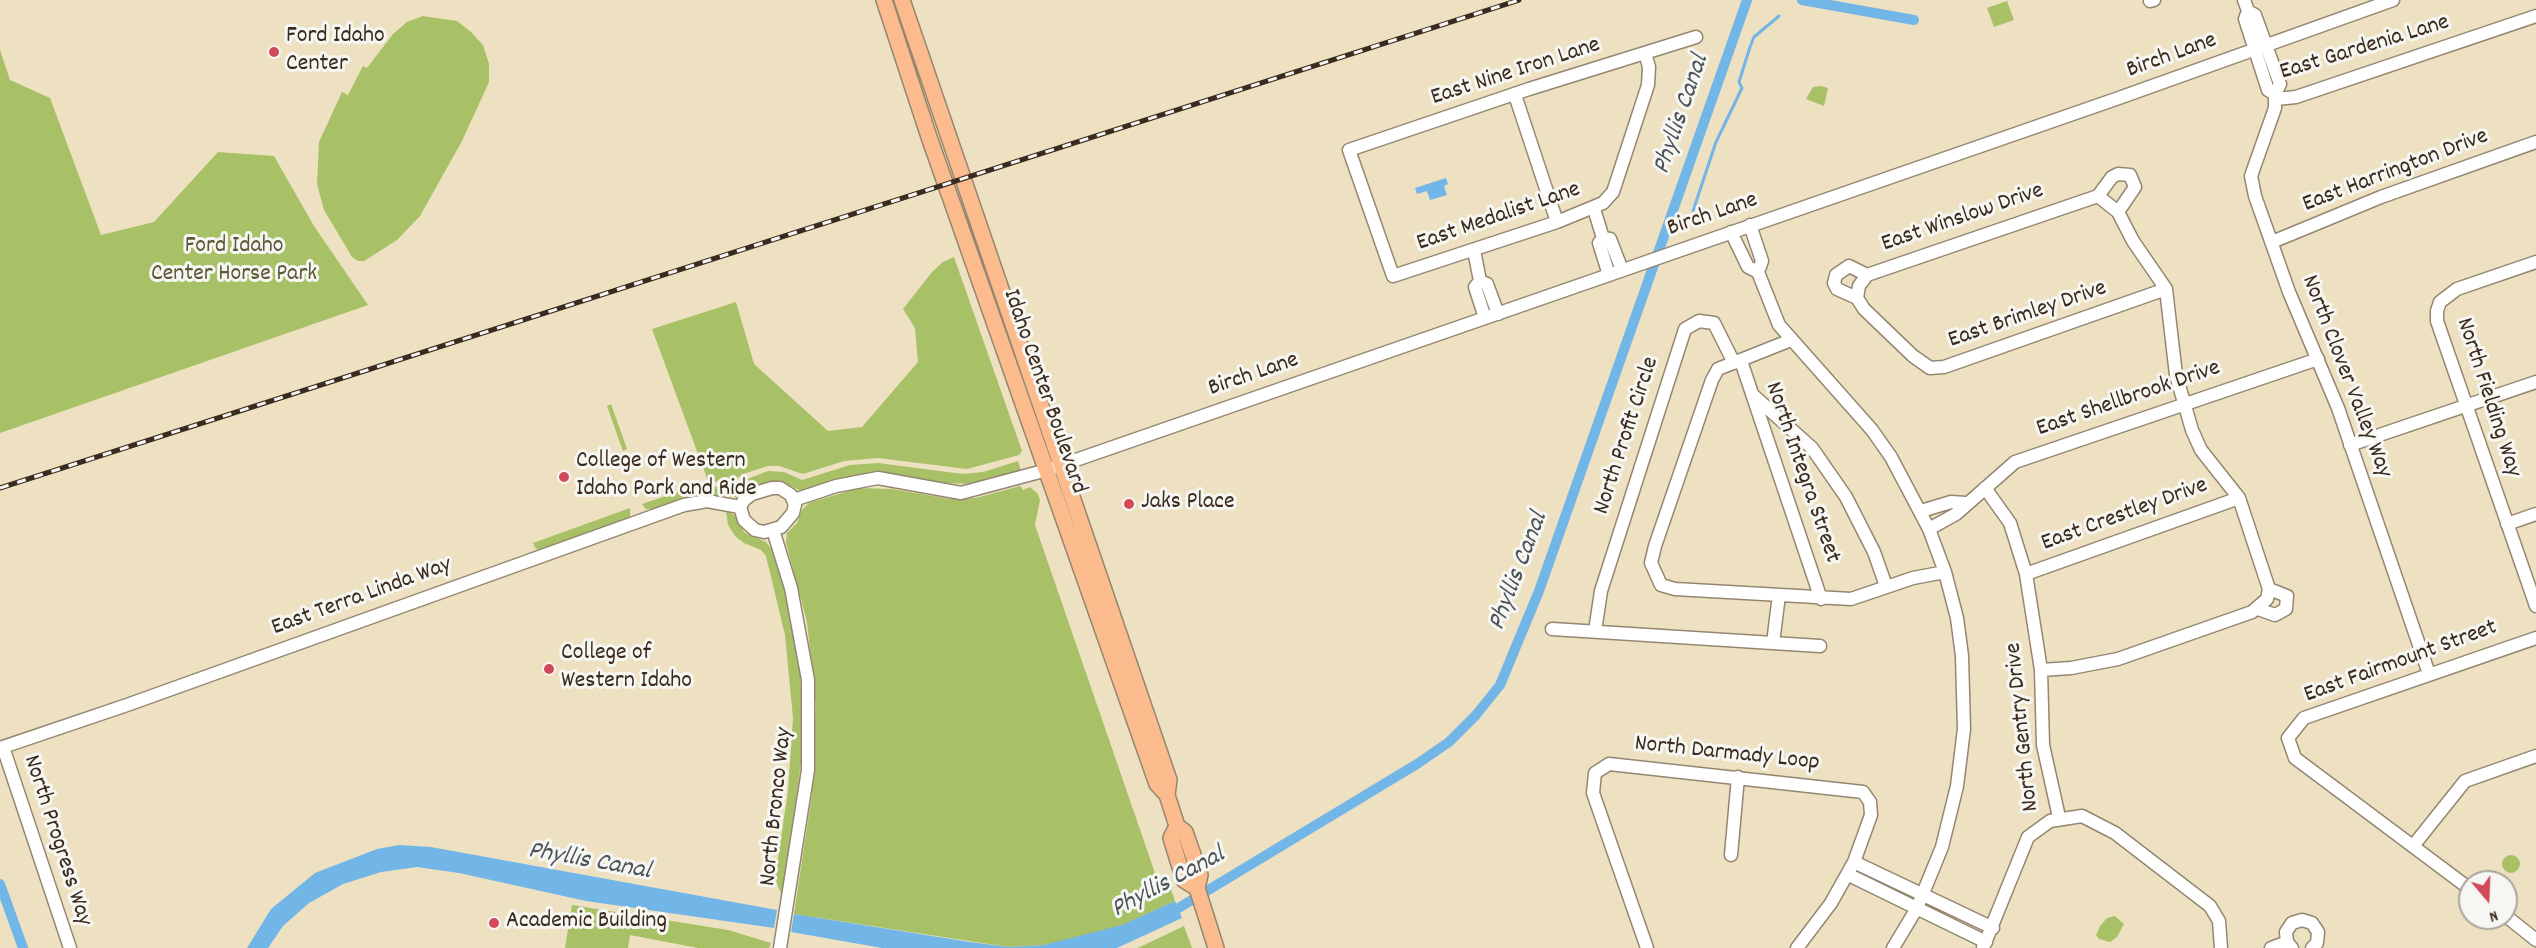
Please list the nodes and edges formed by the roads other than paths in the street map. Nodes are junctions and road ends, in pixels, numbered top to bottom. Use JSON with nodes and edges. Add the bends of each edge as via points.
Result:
{"nodes":[{"id":1,"x":884,"y":0,"type":"edge"},
{"id":2,"x":902,"y":0,"type":"edge"},
{"id":3,"x":2393,"y":0,"type":"edge"},
{"id":4,"x":2246,"y":6,"type":"edge"},
{"id":5,"x":2536,"y":16,"type":"edge"},
{"id":6,"x":1696,"y":37,"type":"dead end"},
{"id":7,"x":2260,"y":47,"type":"junction"},
{"id":8,"x":1645,"y":53,"type":"junction"},
{"id":9,"x":1515,"y":96,"type":"junction"},
{"id":10,"x":2276,"y":97,"type":"junction"},
{"id":11,"x":2536,"y":142,"type":"edge"},
{"id":12,"x":2098,"y":196,"type":"junction"},
{"id":13,"x":1594,"y":208,"type":"junction"},
{"id":14,"x":2118,"y":212,"type":"junction"},
{"id":15,"x":1557,"y":222,"type":"junction"},
{"id":16,"x":1750,"y":225,"type":"junction"},
{"id":17,"x":1731,"y":232,"type":"junction"},
{"id":18,"x":1603,"y":238,"type":"junction"},
{"id":19,"x":2272,"y":242,"type":"junction"},
{"id":20,"x":1474,"y":250,"type":"junction"},
{"id":21,"x":2536,"y":262,"type":"edge"},
{"id":22,"x":1622,"y":270,"type":"junction"},
{"id":23,"x":1758,"y":272,"type":"junction"},
{"id":24,"x":1609,"y":275,"type":"junction"},
{"id":25,"x":1393,"y":276,"type":"joint"},
{"id":26,"x":1867,"y":276,"type":"junction"},
{"id":27,"x":1480,"y":281,"type":"junction"},
{"id":28,"x":2166,"y":289,"type":"junction"},
{"id":29,"x":1857,"y":298,"type":"junction"},
{"id":30,"x":1498,"y":314,"type":"junction"},
{"id":31,"x":1485,"y":318,"type":"junction"},
{"id":32,"x":1791,"y":340,"type":"junction"},
{"id":33,"x":2318,"y":358,"type":"junction"},
{"id":34,"x":1737,"y":362,"type":"junction"},
{"id":35,"x":2536,"y":382,"type":"edge"},
{"id":36,"x":1753,"y":395,"type":"junction"},
{"id":37,"x":2183,"y":403,"type":"junction"},
{"id":38,"x":2467,"y":405,"type":"junction"},
{"id":39,"x":2350,"y":445,"type":"junction"},
{"id":40,"x":1063,"y":465,"type":"junction"},
{"id":41,"x":1047,"y":470,"type":"junction"},
{"id":42,"x":1984,"y":488,"type":"junction"},
{"id":43,"x":2239,"y":498,"type":"junction"},
{"id":44,"x":794,"y":500,"type":"junction"},
{"id":45,"x":1966,"y":503,"type":"junction"},
{"id":46,"x":740,"y":507,"type":"junction"},
{"id":47,"x":1921,"y":511,"type":"junction"},
{"id":48,"x":2536,"y":514,"type":"edge"},
{"id":49,"x":2507,"y":524,"type":"junction"},
{"id":50,"x":1929,"y":529,"type":"junction"},
{"id":51,"x":772,"y":530,"type":"junction"},
{"id":52,"x":1945,"y":572,"type":"junction"},
{"id":53,"x":2026,"y":574,"type":"junction"},
{"id":54,"x":1886,"y":586,"type":"junction"},
{"id":55,"x":2269,"y":589,"type":"junction"},
{"id":56,"x":1779,"y":596,"type":"junction"},
{"id":57,"x":1821,"y":599,"type":"junction"},
{"id":58,"x":2536,"y":606,"type":"edge"},
{"id":59,"x":2258,"y":609,"type":"junction"},
{"id":60,"x":1552,"y":628,"type":"dead end"},
{"id":61,"x":1595,"y":631,"type":"junction"},
{"id":62,"x":2536,"y":638,"type":"edge"},
{"id":63,"x":1773,"y":644,"type":"junction"},
{"id":64,"x":1821,"y":646,"type":"dead end"},
{"id":65,"x":2042,"y":670,"type":"junction"},
{"id":66,"x":2429,"y":674,"type":"junction"},
{"id":67,"x":1,"y":747,"type":"edge"},
{"id":68,"x":2536,"y":756,"type":"edge"},
{"id":69,"x":1738,"y":777,"type":"junction"},
{"id":70,"x":1167,"y":795,"type":"junction"},
{"id":71,"x":2059,"y":817,"type":"junction"},
{"id":72,"x":2413,"y":846,"type":"junction"},
{"id":73,"x":1731,"y":855,"type":"dead end"},
{"id":74,"x":1854,"y":862,"type":"junction"},
{"id":75,"x":1849,"y":875,"type":"junction"},
{"id":76,"x":2458,"y":881,"type":"edge"},
{"id":77,"x":1922,"y":896,"type":"junction"},
{"id":78,"x":1917,"y":908,"type":"junction"},
{"id":79,"x":2518,"y":926,"type":"edge"},
{"id":80,"x":1993,"y":928,"type":"junction"},
{"id":81,"x":2536,"y":940,"type":"edge"},
{"id":82,"x":782,"y":942,"type":"edge"},
{"id":83,"x":1985,"y":945,"type":"edge"},
{"id":84,"x":2289,"y":945,"type":"edge"},
{"id":85,"x":70,"y":948,"type":"edge"},
{"id":86,"x":1216,"y":948,"type":"edge"},
{"id":87,"x":1647,"y":948,"type":"edge"},
{"id":88,"x":1797,"y":948,"type":"edge"},
{"id":89,"x":1893,"y":948,"type":"edge"},
{"id":90,"x":2221,"y":948,"type":"edge"},
{"id":91,"x":2271,"y":948,"type":"edge"},
{"id":92,"x":2312,"y":948,"type":"edge"}],
"edges":[{"from":1,"to":41,"type":"main road","name":"Idaho Center Boulevard"},
{"from":2,"to":40,"type":"main road","name":"Idaho Center Boulevard"},
{"from":3,"to":7,"type":"street","name":"Birch Lane"},
{"from":4,"to":7,"type":"street","via":[[2245,19]]},
{"from":5,"to":10,"type":"street","name":"East Gardenia Lane","via":[[2296,97]]},
{"from":6,"to":8,"type":"street","name":"East Nine Iron Lane"},
{"from":7,"to":10,"type":"street","via":[[2268,90]]},
{"from":7,"to":16,"type":"street","name":"Birch Lane"},
{"from":8,"to":9,"type":"street","name":"East Nine Iron Lane"},
{"from":8,"to":13,"type":"street","name":"East Medalist Lane","via":[[1649,67],[1647,86],[1616,182],[1612,192]]},
{"from":9,"to":15,"type":"street"},
{"from":9,"to":25,"type":"street","name":"East Nine Iron Lane","via":[[1349,150]]},
{"from":10,"to":19,"type":"street","name":"North Clover Valley Way","via":[[2251,176]]},
{"from":11,"to":19,"type":"street","name":"East Harrington Drive","via":[[2381,197]]},
{"from":12,"to":14,"type":"street"},
{"from":12,"to":14,"type":"street","via":[[2112,177],[2130,175],[2136,188]]},
{"from":12,"to":26,"type":"street","name":"East Winslow Drive"},
{"from":13,"to":15,"type":"street","name":"East Medalist Lane"},
{"from":13,"to":18,"type":"street"},
{"from":14,"to":28,"type":"street"},
{"from":15,"to":20,"type":"street","name":"East Medalist Lane"},
{"from":16,"to":17,"type":"street","name":"Birch Lane"},
{"from":16,"to":23,"type":"street","via":[[1762,261]]},
{"from":17,"to":22,"type":"street","name":"Birch Lane"},
{"from":17,"to":23,"type":"street","via":[[1748,267]]},
{"from":18,"to":22,"type":"street","via":[[1610,239]]},
{"from":18,"to":24,"type":"street","via":[[1599,243]]},
{"from":19,"to":33,"type":"street","name":"North Clover Valley Way"},
{"from":20,"to":25,"type":"street","name":"East Medalist Lane"},
{"from":20,"to":27,"type":"street"},
{"from":21,"to":38,"type":"street","name":"North Fielding Way","via":[[2457,290],[2440,302],[2438,321]]},
{"from":22,"to":24,"type":"street","name":"Birch Lane"},
{"from":23,"to":32,"type":"street","via":[[1779,325]]},
{"from":24,"to":30,"type":"street","name":"Birch Lane"},
{"from":26,"to":29,"type":"street","name":"East Winslow Drive","via":[[1859,286]]},
{"from":26,"to":29,"type":"street","via":[[1849,266],[1836,275],[1837,289]]},
{"from":27,"to":30,"type":"street","via":[[1487,284]]},
{"from":27,"to":31,"type":"street","via":[[1475,287]]},
{"from":28,"to":29,"type":"street","name":"East Brimley Drive","via":[[1944,367],[1930,368],[1913,356]]},
{"from":28,"to":37,"type":"street"},
{"from":30,"to":31,"type":"street","name":"Birch Lane"},
{"from":31,"to":40,"type":"street","name":"Birch Lane"},
{"from":32,"to":34,"type":"street"},
{"from":32,"to":47,"type":"street","via":[[1872,430]]},
{"from":33,"to":37,"type":"street","name":"East Shellbrook Drive"},
{"from":33,"to":39,"type":"street","name":"North Clover Valley Way"},
{"from":34,"to":36,"type":"street","name":"North Integra Street"},
{"from":34,"to":56,"type":"street","via":[[1718,369],[1712,380],[1651,563],[1661,585],[1675,589]]},
{"from":34,"to":61,"type":"street","name":"North Profit Circle","via":[[1714,323],[1699,321],[1685,329],[1600,591]]},
{"from":35,"to":38,"type":"street"},
{"from":36,"to":54,"type":"street","via":[[1812,448],[1846,497]]},
{"from":36,"to":57,"type":"street","name":"North Integra Street"},
{"from":37,"to":42,"type":"street","name":"East Shellbrook Drive","via":[[2015,462]]},
{"from":37,"to":43,"type":"street","via":[[2201,450]]},
{"from":38,"to":39,"type":"street"},
{"from":38,"to":49,"type":"street","name":"North Fielding Way"},
{"from":39,"to":66,"type":"street","name":"North Clover Valley Way"},
{"from":40,"to":41,"type":"street","name":"Birch Lane"},
{"from":40,"to":70,"type":"main road","name":"Idaho Center Boulevard","via":[[1169,780]]},
{"from":41,"to":44,"type":"street","via":[[961,493],[878,478]]},
{"from":41,"to":70,"type":"main road","name":"Idaho Center Boulevard","via":[[1157,784]]},
{"from":42,"to":45,"type":"street","name":"East Shellbrook Drive"},
{"from":42,"to":53,"type":"street","name":"North Gentry Drive","via":[[2010,523]]},
{"from":43,"to":53,"type":"street","name":"East Crestley Drive"},
{"from":43,"to":55,"type":"street"},
{"from":44,"to":46,"type":"street","via":[[786,491],[772,488],[752,494]]},
{"from":44,"to":51,"type":"street","via":[[788,520]]},
{"from":45,"to":47,"type":"street","via":[[1950,502]]},
{"from":45,"to":50,"type":"street","name":"East Shellbrook Drive","via":[[1956,514]]},
{"from":46,"to":51,"type":"street","via":[[748,526],[764,532]]},
{"from":46,"to":67,"type":"street","name":"East Terra Linda Way","via":[[707,501],[684,505]]},
{"from":47,"to":50,"type":"street"},
{"from":48,"to":49,"type":"street"},
{"from":49,"to":58,"type":"street","name":"North Fielding Way"},
{"from":50,"to":52,"type":"street"},
{"from":51,"to":82,"type":"street","name":"North Bronco Way","via":[[791,588],[808,680],[808,770]]},
{"from":52,"to":54,"type":"street"},
{"from":52,"to":77,"type":"street","via":[[1962,656],[1964,729],[1944,837]]},
{"from":53,"to":65,"type":"street","name":"North Gentry Drive"},
{"from":54,"to":57,"type":"street","via":[[1851,599]]},
{"from":55,"to":59,"type":"street","via":[[2267,599]]},
{"from":55,"to":59,"type":"street","via":[[2287,596],[2286,609],[2275,615]]},
{"from":56,"to":57,"type":"street"},
{"from":56,"to":63,"type":"street"},
{"from":59,"to":65,"type":"street","via":[[2118,659]]},
{"from":60,"to":61,"type":"street"},
{"from":61,"to":63,"type":"street"},
{"from":62,"to":66,"type":"street","name":"East Fairmount Street"},
{"from":63,"to":64,"type":"street"},
{"from":65,"to":71,"type":"street","name":"North Gentry Drive","via":[[2043,745]]},
{"from":66,"to":72,"type":"street","name":"East Fairmount Street","via":[[2304,718],[2288,738],[2295,758]]},
{"from":67,"to":85,"type":"street","name":"North Progress Way"},
{"from":68,"to":72,"type":"street","via":[[2465,781]]},
{"from":69,"to":73,"type":"street"},
{"from":69,"to":74,"type":"street","name":"North Darmady Loop","via":[[1863,792],[1870,802],[1871,815]]},
{"from":69,"to":87,"type":"street","name":"North Darmady Loop","via":[[1610,764],[1595,773],[1593,793]]},
{"from":70,"to":86,"type":"main road","name":"Idaho Center Boulevard","via":[[1200,875],[1197,888]]},
{"from":71,"to":80,"type":"street","name":"North Gentry Drive","via":[[2028,837]]},
{"from":71,"to":90,"type":"street","via":[[2082,816],[2099,824],[2210,906],[2219,921]]},
{"from":72,"to":76,"type":"street"},
{"from":74,"to":75,"type":"street","name":"North Darmady Loop"},
{"from":74,"to":77,"type":"street"},
{"from":75,"to":78,"type":"street"},
{"from":75,"to":88,"type":"street","name":"North Darmady Loop"},
{"from":77,"to":78,"type":"street"},
{"from":77,"to":80,"type":"street"},
{"from":78,"to":83,"type":"street"},
{"from":78,"to":89,"type":"street"},
{"from":79,"to":81,"type":"street"},
{"from":80,"to":83,"type":"street","name":"North Gentry Drive"},
{"from":84,"to":91,"type":"street"},
{"from":84,"to":92,"type":"street","via":[[2288,927],[2297,921],[2307,921],[2318,932]]}]}
